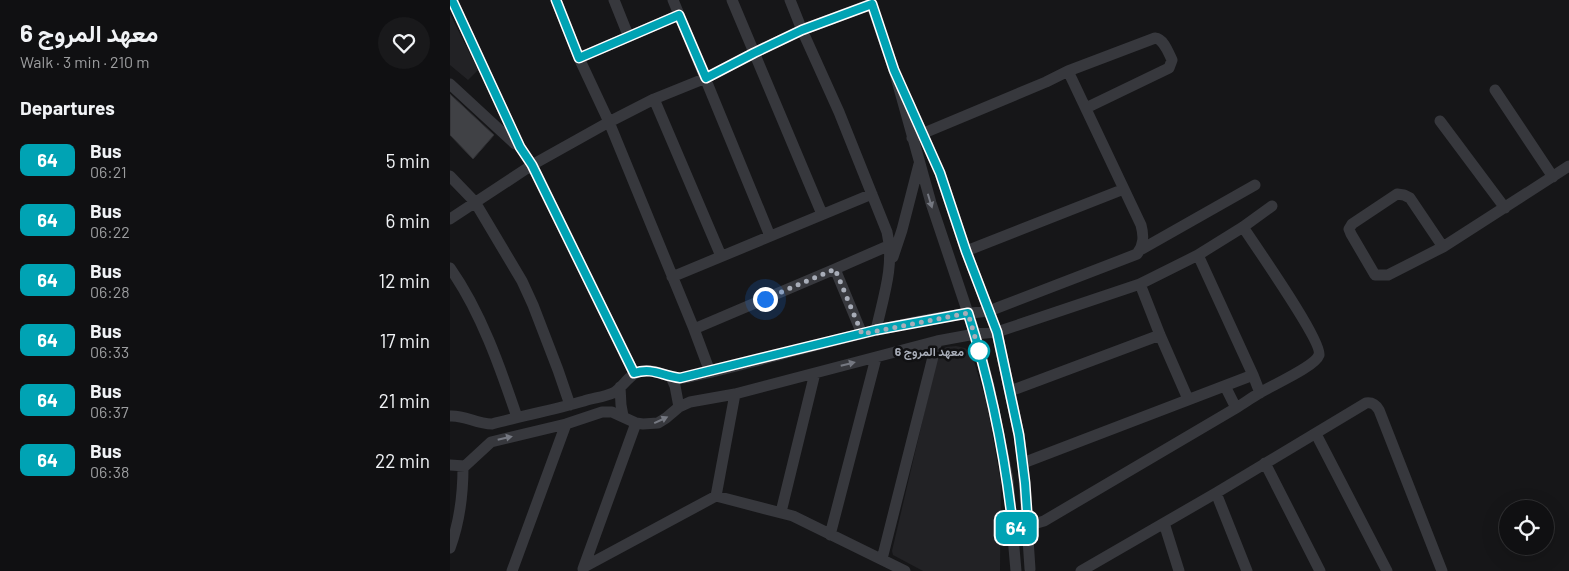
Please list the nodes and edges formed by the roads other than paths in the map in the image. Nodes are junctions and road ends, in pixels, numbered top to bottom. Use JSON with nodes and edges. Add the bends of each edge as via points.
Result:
{"nodes":[{"id":1,"x":452,"y":0,"type":"edge"},
{"id":2,"x":556,"y":0,"type":"edge"},
{"id":3,"x":614,"y":0,"type":"edge"},
{"id":4,"x":673,"y":0,"type":"edge"},
{"id":5,"x":732,"y":0,"type":"edge"},
{"id":6,"x":790,"y":0,"type":"edge"},
{"id":7,"x":871,"y":2,"type":"edge"},
{"id":8,"x":679,"y":15,"type":"junction"},
{"id":9,"x":802,"y":30,"type":"junction"},
{"id":10,"x":628,"y":36,"type":"junction"},
{"id":11,"x":754,"y":53,"type":"junction"},
{"id":12,"x":579,"y":58,"type":"junction"},
{"id":13,"x":1068,"y":71,"type":"junction"},
{"id":14,"x":706,"y":78,"type":"junction"},
{"id":15,"x":450,"y":84,"type":"edge"},
{"id":16,"x":1495,"y":90,"type":"dead end"},
{"id":17,"x":654,"y":100,"type":"junction"},
{"id":18,"x":1086,"y":108,"type":"junction"},
{"id":19,"x":1440,"y":121,"type":"dead end"},
{"id":20,"x":608,"y":122,"type":"junction"},
{"id":21,"x":917,"y":136,"type":"junction"},
{"id":22,"x":520,"y":147,"type":"junction"},
{"id":23,"x":919,"y":163,"type":"junction"},
{"id":24,"x":532,"y":165,"type":"junction"},
{"id":25,"x":1569,"y":166,"type":"edge"},
{"id":26,"x":450,"y":176,"type":"edge"},
{"id":27,"x":1553,"y":177,"type":"junction"},
{"id":28,"x":1255,"y":185,"type":"dead end"},
{"id":29,"x":1124,"y":190,"type":"junction"},
{"id":30,"x":872,"y":194,"type":"junction"},
{"id":31,"x":475,"y":202,"type":"junction"},
{"id":32,"x":1272,"y":206,"type":"dead end"},
{"id":33,"x":1505,"y":208,"type":"junction"},
{"id":34,"x":822,"y":214,"type":"junction"},
{"id":35,"x":450,"y":219,"type":"edge"},
{"id":36,"x":1243,"y":227,"type":"junction"},
{"id":37,"x":770,"y":236,"type":"junction"},
{"id":38,"x":890,"y":244,"type":"junction"},
{"id":39,"x":1443,"y":246,"type":"junction"},
{"id":40,"x":1142,"y":249,"type":"junction"},
{"id":41,"x":966,"y":251,"type":"junction"},
{"id":42,"x":1198,"y":255,"type":"junction"},
{"id":43,"x":721,"y":256,"type":"junction"},
{"id":44,"x":890,"y":265,"type":"junction"},
{"id":45,"x":450,"y":268,"type":"edge"},
{"id":46,"x":835,"y":269,"type":"junction"},
{"id":47,"x":672,"y":277,"type":"junction"},
{"id":48,"x":1140,"y":284,"type":"junction"},
{"id":49,"x":989,"y":311,"type":"junction"},
{"id":50,"x":968,"y":313,"type":"junction"},
{"id":51,"x":694,"y":329,"type":"junction"},
{"id":52,"x":876,"y":330,"type":"junction"},
{"id":53,"x":997,"y":332,"type":"junction"},
{"id":54,"x":862,"y":334,"type":"junction"},
{"id":55,"x":975,"y":334,"type":"junction"},
{"id":56,"x":1160,"y":335,"type":"junction"},
{"id":57,"x":936,"y":341,"type":"junction"},
{"id":58,"x":876,"y":358,"type":"junction"},
{"id":59,"x":710,"y":372,"type":"junction"},
{"id":60,"x":634,"y":373,"type":"junction"},
{"id":61,"x":815,"y":373,"type":"junction"},
{"id":62,"x":1253,"y":375,"type":"junction"},
{"id":63,"x":671,"y":377,"type":"junction"},
{"id":64,"x":1225,"y":386,"type":"junction"},
{"id":65,"x":620,"y":387,"type":"junction"},
{"id":66,"x":1010,"y":391,"type":"junction"},
{"id":67,"x":1260,"y":393,"type":"junction"},
{"id":68,"x":735,"y":394,"type":"junction"},
{"id":69,"x":1188,"y":399,"type":"junction"},
{"id":70,"x":570,"y":405,"type":"junction"},
{"id":71,"x":679,"y":407,"type":"junction"},
{"id":72,"x":1236,"y":408,"type":"junction"},
{"id":73,"x":450,"y":416,"type":"edge"},
{"id":74,"x":623,"y":416,"type":"junction"},
{"id":75,"x":518,"y":417,"type":"junction"},
{"id":76,"x":636,"y":423,"type":"junction"},
{"id":77,"x":482,"y":424,"type":"junction"},
{"id":78,"x":566,"y":424,"type":"junction"},
{"id":79,"x":1316,"y":434,"type":"junction"},
{"id":80,"x":486,"y":445,"type":"junction"},
{"id":81,"x":1023,"y":463,"type":"junction"},
{"id":82,"x":1266,"y":463,"type":"junction"},
{"id":83,"x":450,"y":466,"type":"edge"},
{"id":84,"x":463,"y":467,"type":"junction"},
{"id":85,"x":1216,"y":493,"type":"junction"},
{"id":86,"x":716,"y":496,"type":"junction"},
{"id":87,"x":781,"y":512,"type":"junction"},
{"id":88,"x":1164,"y":523,"type":"junction"},
{"id":89,"x":1028,"y":526,"type":"junction"},
{"id":90,"x":1013,"y":529,"type":"junction"},
{"id":91,"x":830,"y":535,"type":"junction"},
{"id":92,"x":450,"y":548,"type":"edge"},
{"id":93,"x":882,"y":559,"type":"junction"},
{"id":94,"x":583,"y":569,"type":"edge"},
{"id":95,"x":1032,"y":570,"type":"edge"},
{"id":96,"x":512,"y":571,"type":"edge"},
{"id":97,"x":904,"y":571,"type":"edge"},
{"id":98,"x":1016,"y":571,"type":"edge"},
{"id":99,"x":1080,"y":571,"type":"edge"},
{"id":100,"x":1179,"y":571,"type":"edge"},
{"id":101,"x":1247,"y":571,"type":"edge"},
{"id":102,"x":1320,"y":571,"type":"edge"},
{"id":103,"x":1387,"y":571,"type":"edge"},
{"id":104,"x":1442,"y":571,"type":"edge"}],
"edges":[{"from":1,"to":22,"type":"street"},
{"from":2,"to":12,"type":"street"},
{"from":3,"to":10,"type":"street"},
{"from":4,"to":8,"type":"street"},
{"from":5,"to":11,"type":"street"},
{"from":6,"to":9,"type":"street"},
{"from":7,"to":9,"type":"street"},
{"from":7,"to":21,"type":"street"},
{"from":8,"to":10,"type":"street"},
{"from":8,"to":14,"type":"street"},
{"from":9,"to":11,"type":"street"},
{"from":9,"to":30,"type":"street","via":[[840,112]]},
{"from":10,"to":12,"type":"street"},
{"from":11,"to":14,"type":"street"},
{"from":11,"to":34,"type":"street"},
{"from":12,"to":20,"type":"street"},
{"from":13,"to":18,"type":"street"},
{"from":13,"to":18,"type":"street","via":[[1155,38],[1162,41],[1172,60],[1169,68]]},
{"from":13,"to":21,"type":"street"},
{"from":14,"to":17,"type":"street"},
{"from":14,"to":37,"type":"street"},
{"from":15,"to":22,"type":"street"},
{"from":16,"to":27,"type":"street"},
{"from":17,"to":20,"type":"street"},
{"from":17,"to":43,"type":"street"},
{"from":18,"to":29,"type":"street"},
{"from":19,"to":33,"type":"street"},
{"from":20,"to":24,"type":"street"},
{"from":20,"to":47,"type":"street"},
{"from":21,"to":23,"type":"street"},
{"from":21,"to":41,"type":"street","via":[[940,173]]},
{"from":22,"to":24,"type":"street"},
{"from":23,"to":44,"type":"street"},
{"from":23,"to":50,"type":"street","one_way":true},
{"from":24,"to":31,"type":"street"},
{"from":24,"to":60,"type":"street"},
{"from":25,"to":27,"type":"street"},
{"from":26,"to":31,"type":"street"},
{"from":27,"to":33,"type":"street"},
{"from":28,"to":40,"type":"street"},
{"from":29,"to":40,"type":"street","via":[[1141,225]]},
{"from":29,"to":41,"type":"street"},
{"from":30,"to":34,"type":"street"},
{"from":30,"to":38,"type":"street"},
{"from":31,"to":35,"type":"street"},
{"from":31,"to":70,"type":"street","via":[[534,304]]},
{"from":32,"to":36,"type":"street"},
{"from":33,"to":39,"type":"street"},
{"from":34,"to":37,"type":"street"},
{"from":36,"to":42,"type":"street"},
{"from":36,"to":67,"type":"street","via":[[1319,349],[1315,360]]},
{"from":37,"to":43,"type":"street"},
{"from":38,"to":44,"type":"street"},
{"from":38,"to":46,"type":"street"},
{"from":39,"to":39,"type":"street","via":[[1410,198],[1404,195],[1397,194],[1349,229],[1375,275],[1380,276],[1388,275]]},
{"from":40,"to":49,"type":"street","via":[[1137,254]]},
{"from":41,"to":49,"type":"street"},
{"from":42,"to":48,"type":"street"},
{"from":42,"to":62,"type":"street"},
{"from":43,"to":47,"type":"street"},
{"from":44,"to":52,"type":"street"},
{"from":45,"to":75,"type":"street","via":[[485,334]]},
{"from":46,"to":51,"type":"street"},
{"from":46,"to":54,"type":"street"},
{"from":47,"to":51,"type":"street"},
{"from":48,"to":53,"type":"street"},
{"from":48,"to":56,"type":"street"},
{"from":49,"to":50,"type":"street"},
{"from":49,"to":53,"type":"street"},
{"from":50,"to":52,"type":"street"},
{"from":50,"to":55,"type":"street"},
{"from":51,"to":59,"type":"street"},
{"from":52,"to":54,"type":"street"},
{"from":53,"to":55,"type":"street"},
{"from":53,"to":66,"type":"street"},
{"from":54,"to":59,"type":"street"},
{"from":55,"to":57,"type":"street"},
{"from":55,"to":90,"type":"street","via":[[999,430]]},
{"from":56,"to":66,"type":"street"},
{"from":56,"to":69,"type":"street"},
{"from":57,"to":58,"type":"street"},
{"from":57,"to":93,"type":"street"},
{"from":61,"to":58,"type":"street","one_way":true},
{"from":58,"to":91,"type":"street"},
{"from":59,"to":63,"type":"street"},
{"from":60,"to":63,"type":"street","via":[[651,370]]},
{"from":60,"to":65,"type":"street"},
{"from":61,"to":68,"type":"street"},
{"from":61,"to":87,"type":"street"},
{"from":62,"to":64,"type":"street"},
{"from":62,"to":67,"type":"street"},
{"from":63,"to":71,"type":"street"},
{"from":64,"to":69,"type":"street"},
{"from":64,"to":72,"type":"street"},
{"from":65,"to":70,"type":"street","via":[[612,393]]},
{"from":65,"to":74,"type":"street"},
{"from":66,"to":81,"type":"street"},
{"from":67,"to":72,"type":"street"},
{"from":68,"to":71,"type":"street"},
{"from":68,"to":86,"type":"street"},
{"from":69,"to":81,"type":"street"},
{"from":70,"to":75,"type":"street"},
{"from":76,"to":71,"type":"street","one_way":true,"via":[[658,423]]},
{"from":72,"to":89,"type":"street","via":[[1044,520]]},
{"from":73,"to":77,"type":"street"},
{"from":74,"to":76,"type":"street"},
{"from":74,"to":78,"type":"street","via":[[602,412]]},
{"from":75,"to":77,"type":"street"},
{"from":76,"to":94,"type":"street"},
{"from":77,"to":80,"type":"street"},
{"from":80,"to":78,"type":"street","one_way":true},
{"from":78,"to":96,"type":"street"},
{"from":79,"to":82,"type":"street"},
{"from":79,"to":103,"type":"street"},
{"from":79,"to":104,"type":"street","via":[[1366,403],[1377,407]]},
{"from":80,"to":84,"type":"street"},
{"from":81,"to":89,"type":"street"},
{"from":82,"to":85,"type":"street"},
{"from":82,"to":102,"type":"street"},
{"from":83,"to":84,"type":"street"},
{"from":84,"to":92,"type":"street","via":[[462,502]]},
{"from":85,"to":88,"type":"street"},
{"from":85,"to":101,"type":"street"},
{"from":86,"to":87,"type":"street"},
{"from":86,"to":94,"type":"street"},
{"from":87,"to":91,"type":"street"},
{"from":88,"to":99,"type":"street"},
{"from":88,"to":100,"type":"street"},
{"from":89,"to":90,"type":"street"},
{"from":89,"to":95,"type":"street"},
{"from":90,"to":98,"type":"street"},
{"from":91,"to":93,"type":"street"},
{"from":93,"to":97,"type":"street"},
{"from":95,"to":98,"type":"street","via":[[1023,568]]}]}
